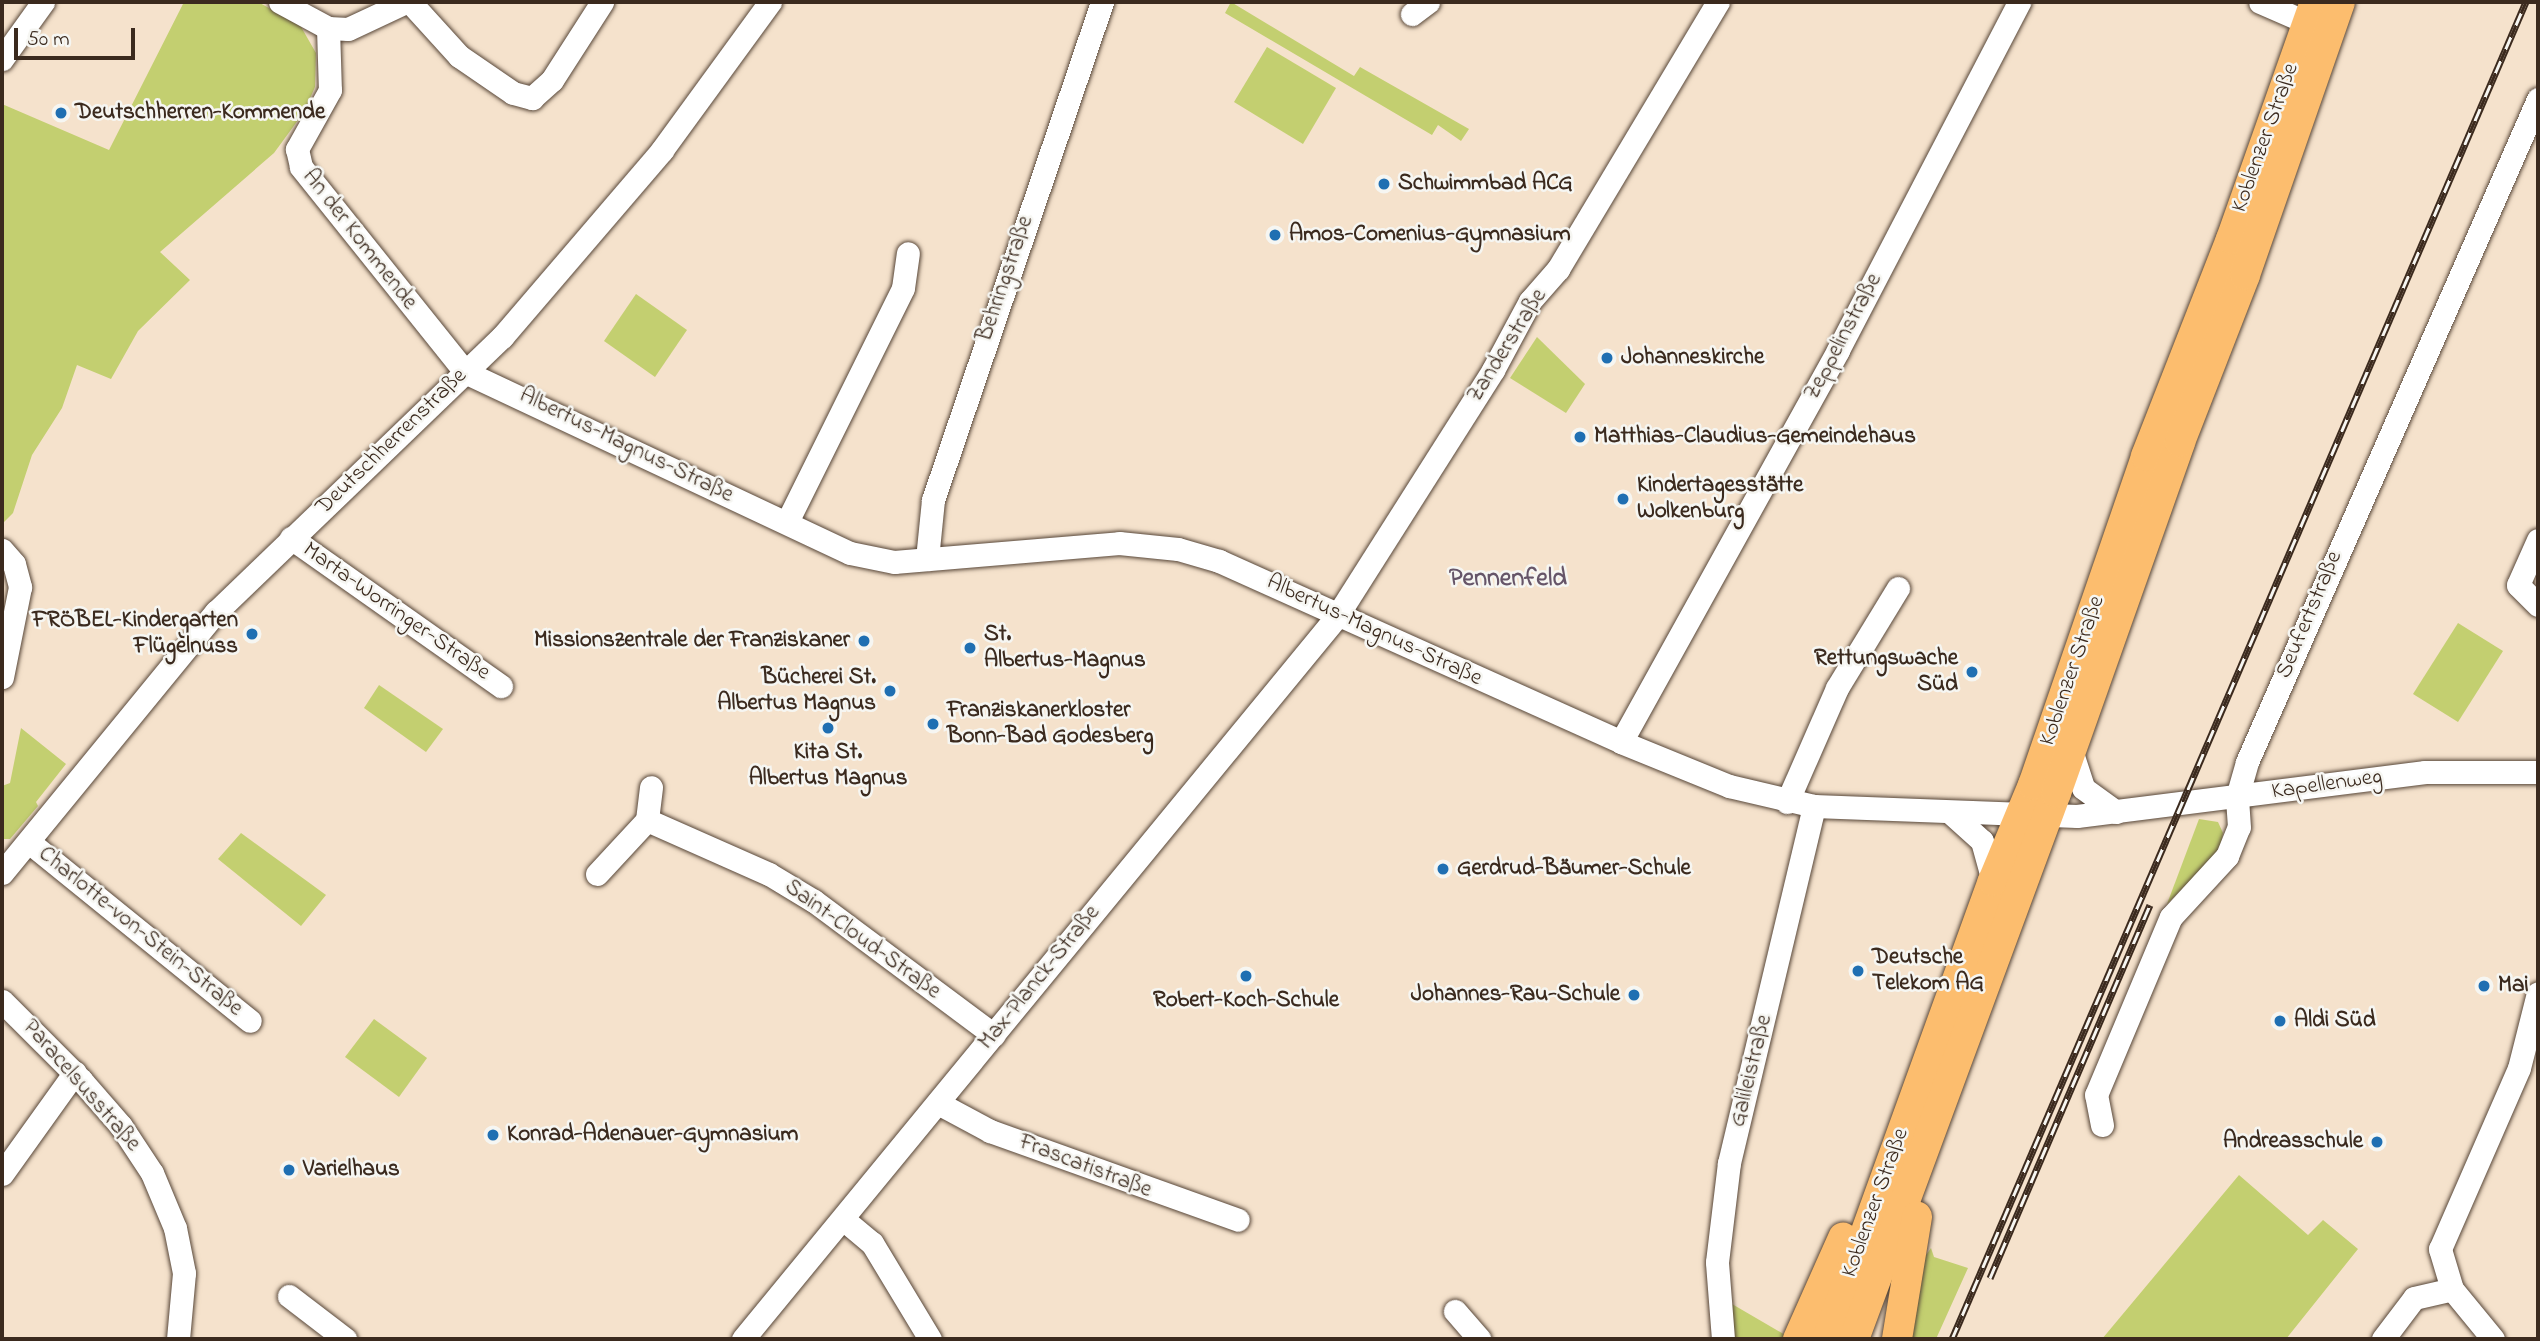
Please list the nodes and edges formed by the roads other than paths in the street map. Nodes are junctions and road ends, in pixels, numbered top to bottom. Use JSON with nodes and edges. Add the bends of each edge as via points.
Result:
{"nodes":[{"id":1,"x":43,"y":2,"type":"edge"},
{"id":2,"x":280,"y":2,"type":"edge"},
{"id":3,"x":408,"y":2,"type":"edge"},
{"id":4,"x":602,"y":2,"type":"edge"},
{"id":5,"x":770,"y":2,"type":"edge"},
{"id":6,"x":1102,"y":2,"type":"edge"},
{"id":7,"x":1718,"y":2,"type":"edge"},
{"id":8,"x":2018,"y":2,"type":"edge"},
{"id":9,"x":2260,"y":2,"type":"edge"},
{"id":10,"x":2340,"y":2,"type":"edge"},
{"id":11,"x":2311,"y":12,"type":"edge"},
{"id":12,"x":328,"y":28,"type":"junction"},
{"id":13,"x":2325,"y":48,"type":"junction"},
{"id":14,"x":3,"y":50,"type":"edge"},
{"id":15,"x":2538,"y":99,"type":"edge"},
{"id":16,"x":2530,"y":140,"type":"edge"},
{"id":17,"x":908,"y":253,"type":"dead end"},
{"id":18,"x":465,"y":372,"type":"junction"},
{"id":19,"x":787,"y":522,"type":"junction"},
{"id":20,"x":292,"y":538,"type":"junction"},
{"id":21,"x":2538,"y":540,"type":"edge"},
{"id":22,"x":2,"y":550,"type":"edge"},
{"id":23,"x":927,"y":559,"type":"junction"},
{"id":24,"x":1898,"y":588,"type":"dead end"},
{"id":25,"x":2538,"y":605,"type":"edge"},
{"id":26,"x":1338,"y":616,"type":"junction"},
{"id":27,"x":2,"y":677,"type":"edge"},
{"id":28,"x":501,"y":686,"type":"dead end"},
{"id":29,"x":1621,"y":742,"type":"junction"},
{"id":30,"x":2071,"y":750,"type":"junction"},
{"id":31,"x":2538,"y":772,"type":"edge"},
{"id":32,"x":651,"y":787,"type":"dead end"},
{"id":33,"x":2237,"y":797,"type":"junction"},
{"id":34,"x":1787,"y":803,"type":"junction"},
{"id":35,"x":1814,"y":806,"type":"junction"},
{"id":36,"x":2116,"y":812,"type":"junction"},
{"id":37,"x":1952,"y":814,"type":"junction"},
{"id":38,"x":2033,"y":817,"type":"junction"},
{"id":39,"x":647,"y":820,"type":"junction"},
{"id":40,"x":29,"y":842,"type":"junction"},
{"id":41,"x":2,"y":871,"type":"edge"},
{"id":42,"x":597,"y":874,"type":"dead end"},
{"id":43,"x":1993,"y":881,"type":"junction"},
{"id":44,"x":1982,"y":992,"type":"junction"},
{"id":45,"x":2538,"y":993,"type":"edge"},
{"id":46,"x":2,"y":1000,"type":"edge"},
{"id":47,"x":250,"y":1021,"type":"dead end"},
{"id":48,"x":994,"y":1035,"type":"junction"},
{"id":49,"x":1925,"y":1069,"type":"junction"},
{"id":50,"x":75,"y":1072,"type":"junction"},
{"id":51,"x":938,"y":1103,"type":"junction"},
{"id":52,"x":2102,"y":1125,"type":"dead end"},
{"id":53,"x":2,"y":1174,"type":"edge"},
{"id":54,"x":843,"y":1219,"type":"junction"},
{"id":55,"x":1238,"y":1220,"type":"dead end"},
{"id":56,"x":2452,"y":1289,"type":"junction"},
{"id":57,"x":289,"y":1296,"type":"dead end"},
{"id":58,"x":1455,"y":1311,"type":"dead end"},
{"id":59,"x":178,"y":1339,"type":"edge"},
{"id":60,"x":345,"y":1339,"type":"edge"},
{"id":61,"x":743,"y":1339,"type":"edge"},
{"id":62,"x":929,"y":1339,"type":"edge"},
{"id":63,"x":1479,"y":1339,"type":"edge"},
{"id":64,"x":1723,"y":1339,"type":"edge"},
{"id":65,"x":1798,"y":1339,"type":"edge"},
{"id":66,"x":1827,"y":1339,"type":"edge"},
{"id":67,"x":1854,"y":1339,"type":"edge"},
{"id":68,"x":1897,"y":1339,"type":"edge"},
{"id":69,"x":2383,"y":1339,"type":"edge"},
{"id":70,"x":2493,"y":1339,"type":"edge"}],
"edges":[{"from":1,"to":14,"type":"street"},
{"from":2,"to":12,"type":"street"},
{"from":3,"to":4,"type":"street","via":[[459,56],[513,93],[532,98],[552,80]]},
{"from":3,"to":12,"type":"street","via":[[348,29]]},
{"from":5,"to":18,"type":"street","name":"Deutschherrenstraße","via":[[662,150],[502,337]]},
{"from":6,"to":23,"type":"street","name":"Behringstraße","via":[[933,499]]},
{"from":7,"to":26,"type":"street","name":"Zanderstraße","via":[[1558,269],[1530,301],[1493,370]]},
{"from":8,"to":29,"type":"street","name":"Zeppelinstraße","via":[[1979,86],[1838,350]]},
{"from":9,"to":11,"type":"street"},
{"from":10,"to":13,"type":"main road","name":"Koblenzer Straße"},
{"from":11,"to":13,"type":"street"},
{"from":11,"to":38,"type":"main road","name":"Koblenzer Straße","via":[[2231,239],[2146,456]]},
{"from":12,"to":18,"type":"street","name":"An der Kommende","via":[[330,90],[297,149],[301,167]]},
{"from":13,"to":30,"type":"main road","name":"Koblenzer Straße"},
{"from":15,"to":16,"type":"street","name":"Seufertstraße"},
{"from":16,"to":33,"type":"street","name":"Seufertstraße","via":[[2340,546]]},
{"from":17,"to":19,"type":"street","via":[[903,288]]},
{"from":18,"to":19,"type":"street","name":"Albertus-Magnus-Straße"},
{"from":18,"to":20,"type":"street","name":"Deutschherrenstraße"},
{"from":19,"to":23,"type":"street","name":"Albertus-Magnus-Straße","via":[[871,560]]},
{"from":20,"to":28,"type":"street","name":"Marta-Worringer-Straße"},
{"from":20,"to":40,"type":"street","name":"Deutschherrenstraße","via":[[216,612]]},
{"from":21,"to":25,"type":"street","via":[[2518,585]]},
{"from":22,"to":27,"type":"street","via":[[13,564],[20,587]]},
{"from":23,"to":26,"type":"street","name":"Albertus-Magnus-Straße","via":[[1150,543],[1220,561]]},
{"from":24,"to":34,"type":"street","via":[[1837,688]]},
{"from":26,"to":29,"type":"street","name":"Albertus-Magnus-Straße"},
{"from":26,"to":48,"type":"street","name":"Max-Planck-Straße"},
{"from":29,"to":34,"type":"street","name":"Albertus-Magnus-Straße","via":[[1729,786]]},
{"from":30,"to":36,"type":"street","via":[[2084,788]]},
{"from":30,"to":38,"type":"main road","name":"Koblenzer Straße"},
{"from":31,"to":33,"type":"street","name":"Kapellenweg","via":[[2425,772]]},
{"from":32,"to":39,"type":"street"},
{"from":33,"to":36,"type":"street","name":"Kapellenweg"},
{"from":33,"to":52,"type":"street","name":"Seufertstraße","via":[[2239,827],[2228,856],[2171,917],[2096,1095]]},
{"from":34,"to":35,"type":"street","name":"Albertus-Magnus-Straße"},
{"from":35,"to":37,"type":"street","name":"Albertus-Magnus-Straße"},
{"from":35,"to":64,"type":"street","name":"Galileistraße","via":[[1730,1163],[1717,1262]]},
{"from":36,"to":38,"type":"street","name":"Kapellenweg"},
{"from":37,"to":38,"type":"street","name":"Albertus-Magnus-Straße"},
{"from":37,"to":43,"type":"street","via":[[1982,841]]},
{"from":38,"to":43,"type":"main road","name":"Koblenzer Straße"},
{"from":38,"to":44,"type":"main road","name":"Koblenzer Straße"},
{"from":39,"to":42,"type":"street"},
{"from":39,"to":48,"type":"street","name":"Saint-Cloud-Straße","via":[[769,874],[814,901]]},
{"from":40,"to":41,"type":"street","name":"Deutschherrenstraße"},
{"from":40,"to":47,"type":"street","name":"Charlotte-von-Stein-Straße"},
{"from":43,"to":49,"type":"main road","name":"Koblenzer Straße"},
{"from":44,"to":67,"type":"main road","name":"Koblenzer Straße"},
{"from":44,"to":68,"type":"main road","via":[[1961,1090],[1915,1224]]},
{"from":45,"to":56,"type":"street","via":[[2519,1068],[2440,1249]]},
{"from":46,"to":50,"type":"street","name":"Paracelsusstraße"},
{"from":48,"to":51,"type":"street","name":"Max-Planck-Straße"},
{"from":49,"to":65,"type":"main road","via":[[1899,1104]]},
{"from":49,"to":66,"type":"main road","name":"Koblenzer Straße"},
{"from":50,"to":53,"type":"street"},
{"from":50,"to":59,"type":"street","name":"Paracelsusstraße","via":[[121,1126],[159,1188],[184,1273]]},
{"from":51,"to":54,"type":"street","name":"Max-Planck-Straße"},
{"from":51,"to":55,"type":"street","name":"Frascatistraße","via":[[990,1131]]},
{"from":54,"to":61,"type":"street","name":"Max-Planck-Straße"},
{"from":54,"to":62,"type":"street","via":[[872,1243]]},
{"from":56,"to":69,"type":"street","via":[[2414,1298]]},
{"from":56,"to":70,"type":"street"},
{"from":57,"to":60,"type":"street"},
{"from":58,"to":63,"type":"street"}]}
